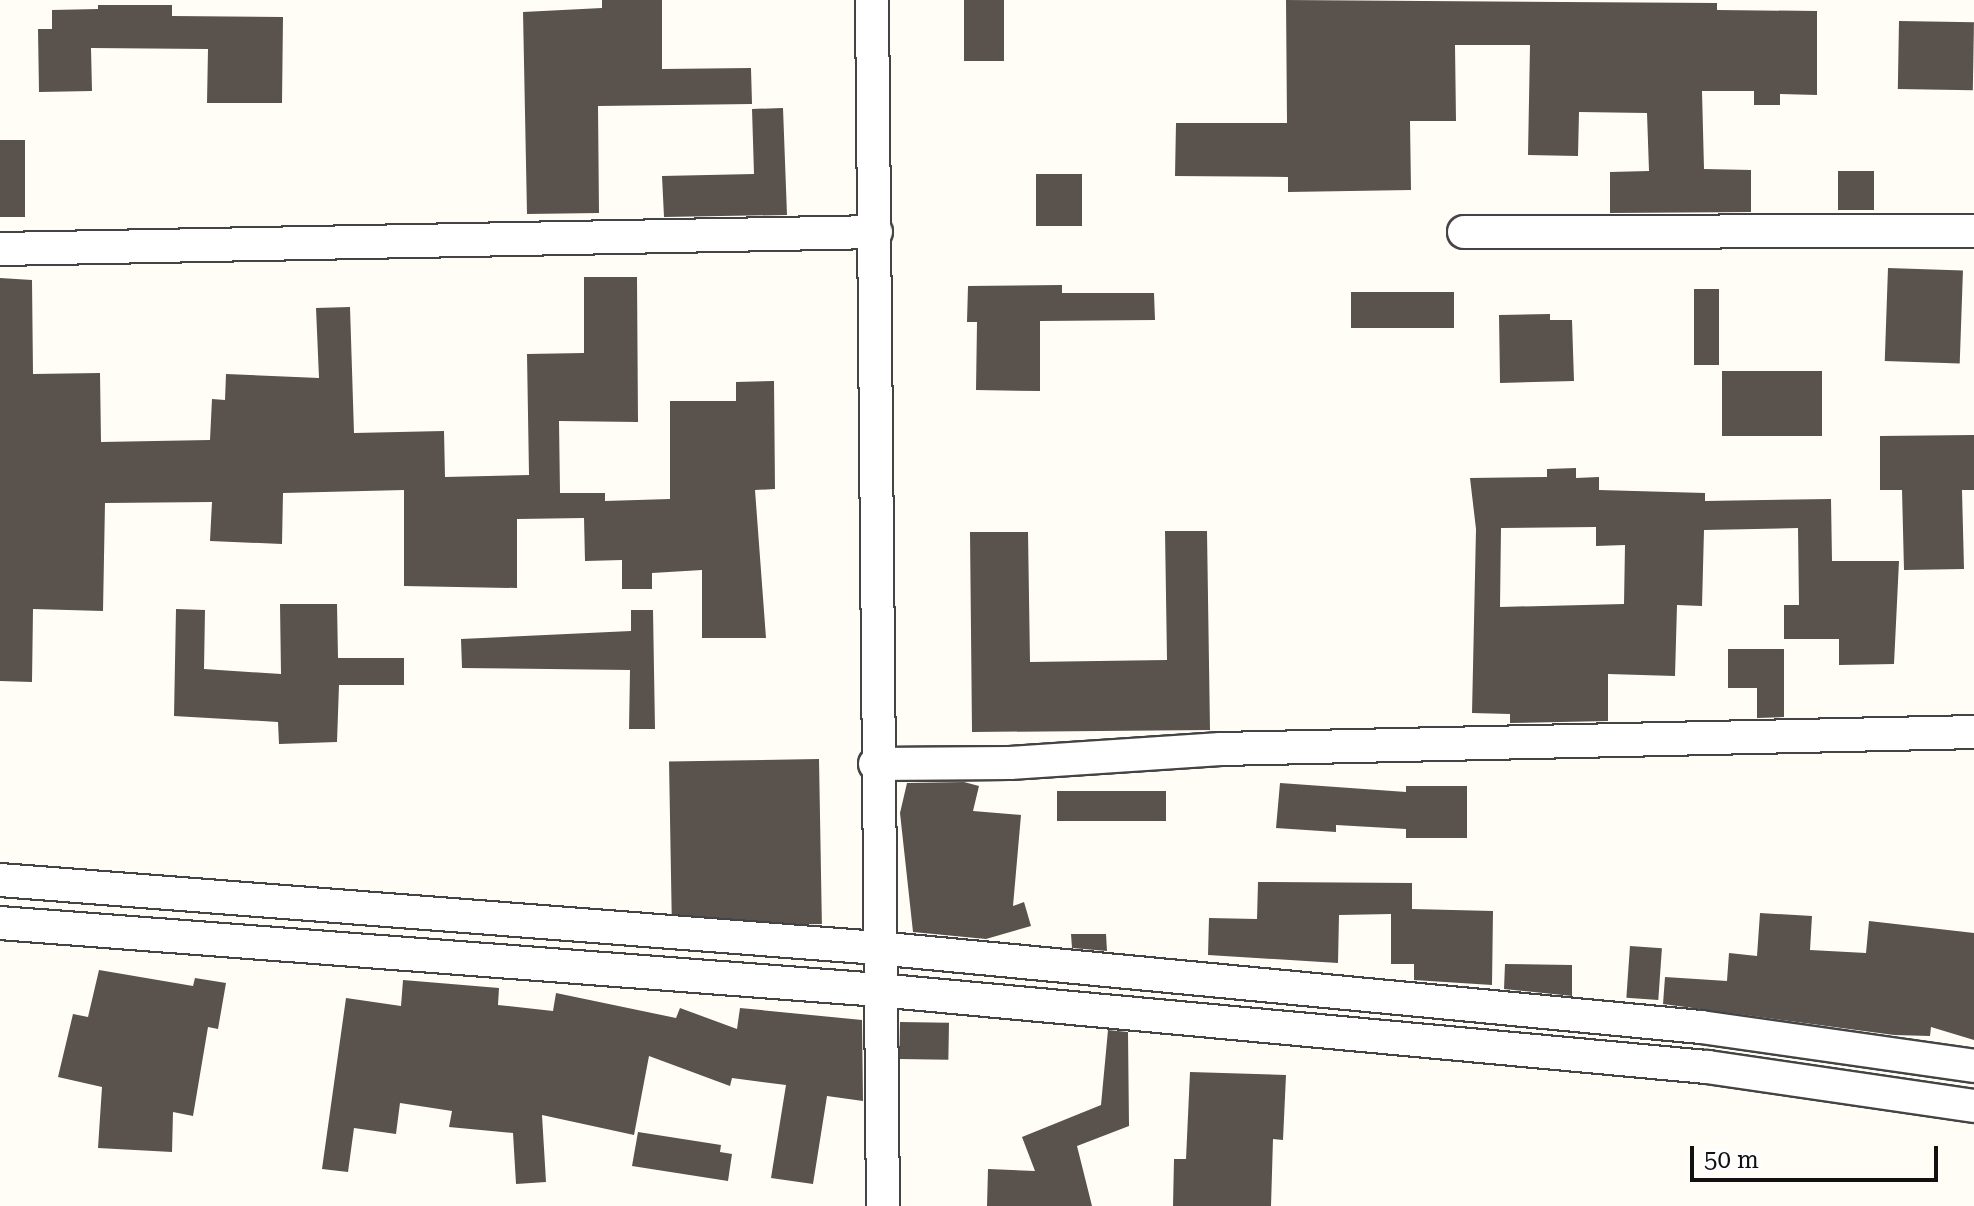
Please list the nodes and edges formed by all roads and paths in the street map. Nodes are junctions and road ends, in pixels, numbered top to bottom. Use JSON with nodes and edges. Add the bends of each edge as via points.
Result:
{"nodes":[{"id":1,"x":872,"y":0,"type":"edge"},
{"id":2,"x":1974,"y":231,"type":"edge"},
{"id":3,"x":876,"y":232,"type":"junction"},
{"id":4,"x":1464,"y":232,"type":"dead end"},
{"id":5,"x":0,"y":249,"type":"edge"},
{"id":6,"x":1974,"y":732,"type":"edge"},
{"id":7,"x":875,"y":764,"type":"junction"},
{"id":8,"x":0,"y":880,"type":"edge"},
{"id":9,"x":0,"y":923,"type":"edge"},
{"id":10,"x":877,"y":948,"type":"junction"},
{"id":11,"x":878,"y":990,"type":"junction"},
{"id":12,"x":1974,"y":1066,"type":"edge"},
{"id":13,"x":1974,"y":1106,"type":"edge"},
{"id":14,"x":883,"y":1206,"type":"edge"}],
"edges":[{"from":1,"to":3,"type":"street"},
{"from":2,"to":4,"type":"street"},
{"from":3,"to":5,"type":"street"},
{"from":3,"to":7,"type":"street"},
{"from":6,"to":7,"type":"street","via":[[1221,749],[1010,763]]},
{"from":7,"to":10,"type":"street"},
{"from":8,"to":10,"type":"street"},
{"from":9,"to":11,"type":"street"},
{"from":10,"to":11,"type":"street"},
{"from":10,"to":12,"type":"street","via":[[1701,1027]]},
{"from":11,"to":13,"type":"street","via":[[1707,1067]]},
{"from":11,"to":14,"type":"street"}]}
